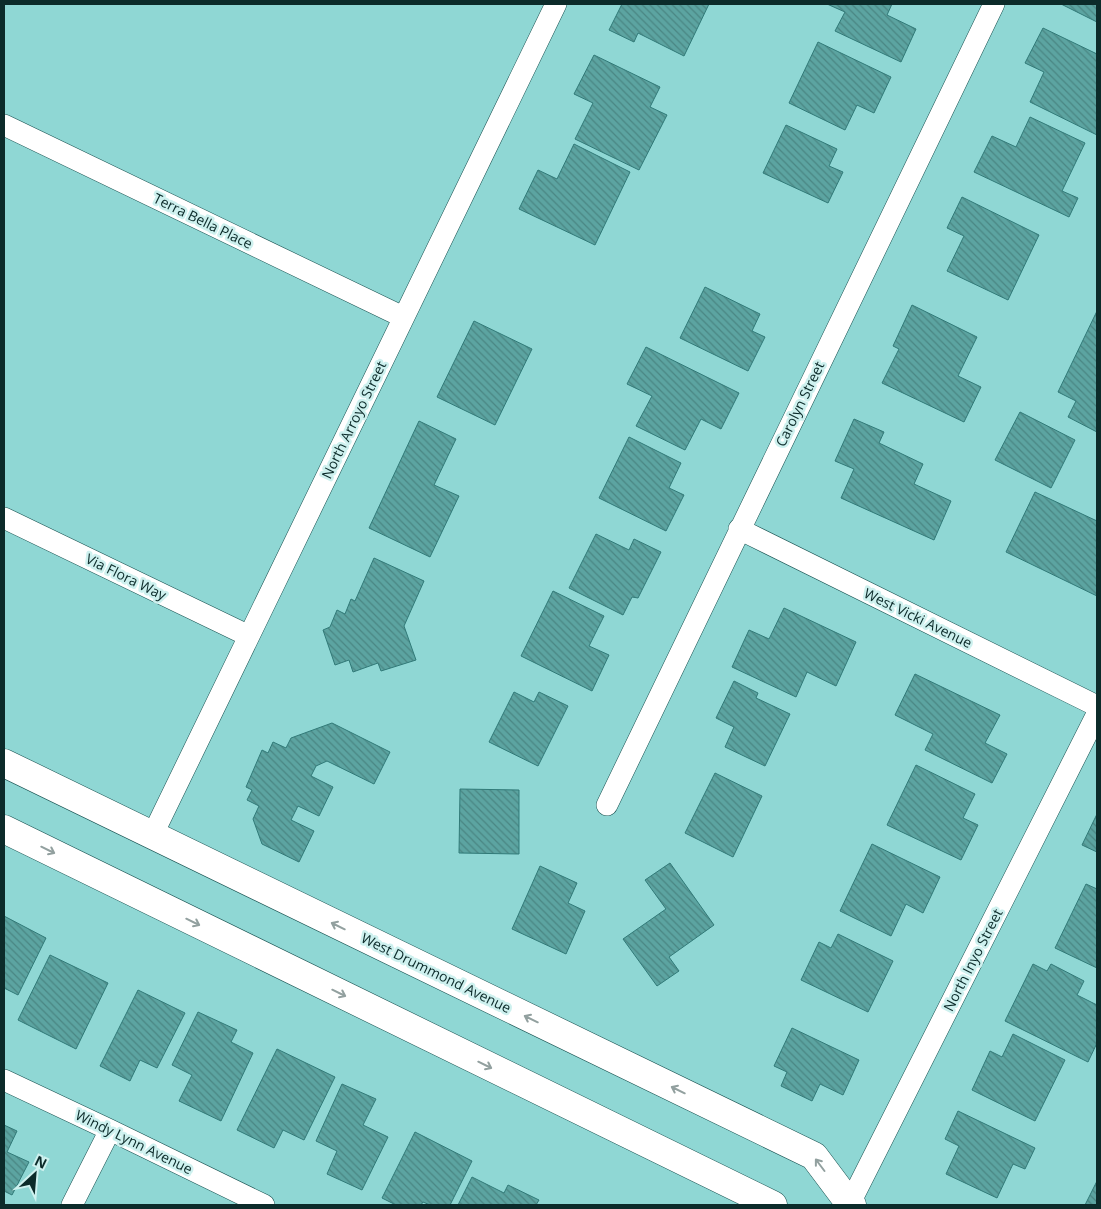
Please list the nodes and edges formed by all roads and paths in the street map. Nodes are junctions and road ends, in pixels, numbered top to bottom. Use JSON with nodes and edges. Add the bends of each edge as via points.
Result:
{"nodes":[{"id":1,"x":556,"y":4,"type":"edge"},
{"id":2,"x":994,"y":4,"type":"edge"},
{"id":3,"x":4,"y":125,"type":"edge"},
{"id":4,"x":403,"y":317,"type":"junction"},
{"id":5,"x":4,"y":518,"type":"edge"},
{"id":6,"x":740,"y":529,"type":"junction"},
{"id":7,"x":249,"y":636,"type":"junction"},
{"id":8,"x":1097,"y":706,"type":"edge"},
{"id":9,"x":1097,"y":714,"type":"edge"},
{"id":10,"x":4,"y":763,"type":"edge"},
{"id":11,"x":607,"y":805,"type":"dead end"},
{"id":12,"x":4,"y":829,"type":"edge"},
{"id":13,"x":152,"y":836,"type":"junction"},
{"id":14,"x":4,"y":1080,"type":"edge"},
{"id":15,"x":110,"y":1130,"type":"junction"},
{"id":16,"x":72,"y":1205,"type":"edge"},
{"id":17,"x":264,"y":1205,"type":"edge"},
{"id":18,"x":773,"y":1205,"type":"edge"},
{"id":19,"x":849,"y":1205,"type":"edge"}],
"edges":[{"from":1,"to":4,"type":"street","name":"North Arroyo Street"},
{"from":2,"to":6,"type":"street","name":"Carolyn Street"},
{"from":3,"to":4,"type":"street","name":"Terra Bella Place"},
{"from":4,"to":7,"type":"street","name":"North Arroyo Street"},
{"from":5,"to":7,"type":"street","name":"Via Flora Way"},
{"from":6,"to":8,"type":"street","name":"West Vicki Avenue"},
{"from":6,"to":11,"type":"street","name":"Carolyn Street"},
{"from":7,"to":13,"type":"street","name":"North Arroyo Street"},
{"from":9,"to":19,"type":"street","name":"North Inyo Street"},
{"from":10,"to":13,"type":"street","name":"West Drummond Avenue"},
{"from":12,"to":18,"type":"street","one_way":true},
{"from":19,"to":13,"type":"street","name":"West Drummond Avenue","one_way":true,"via":[[814,1156]]},
{"from":14,"to":15,"type":"street","name":"Windy Lynn Avenue"},
{"from":15,"to":16,"type":"street"},
{"from":15,"to":17,"type":"street","name":"Windy Lynn Avenue"}]}
